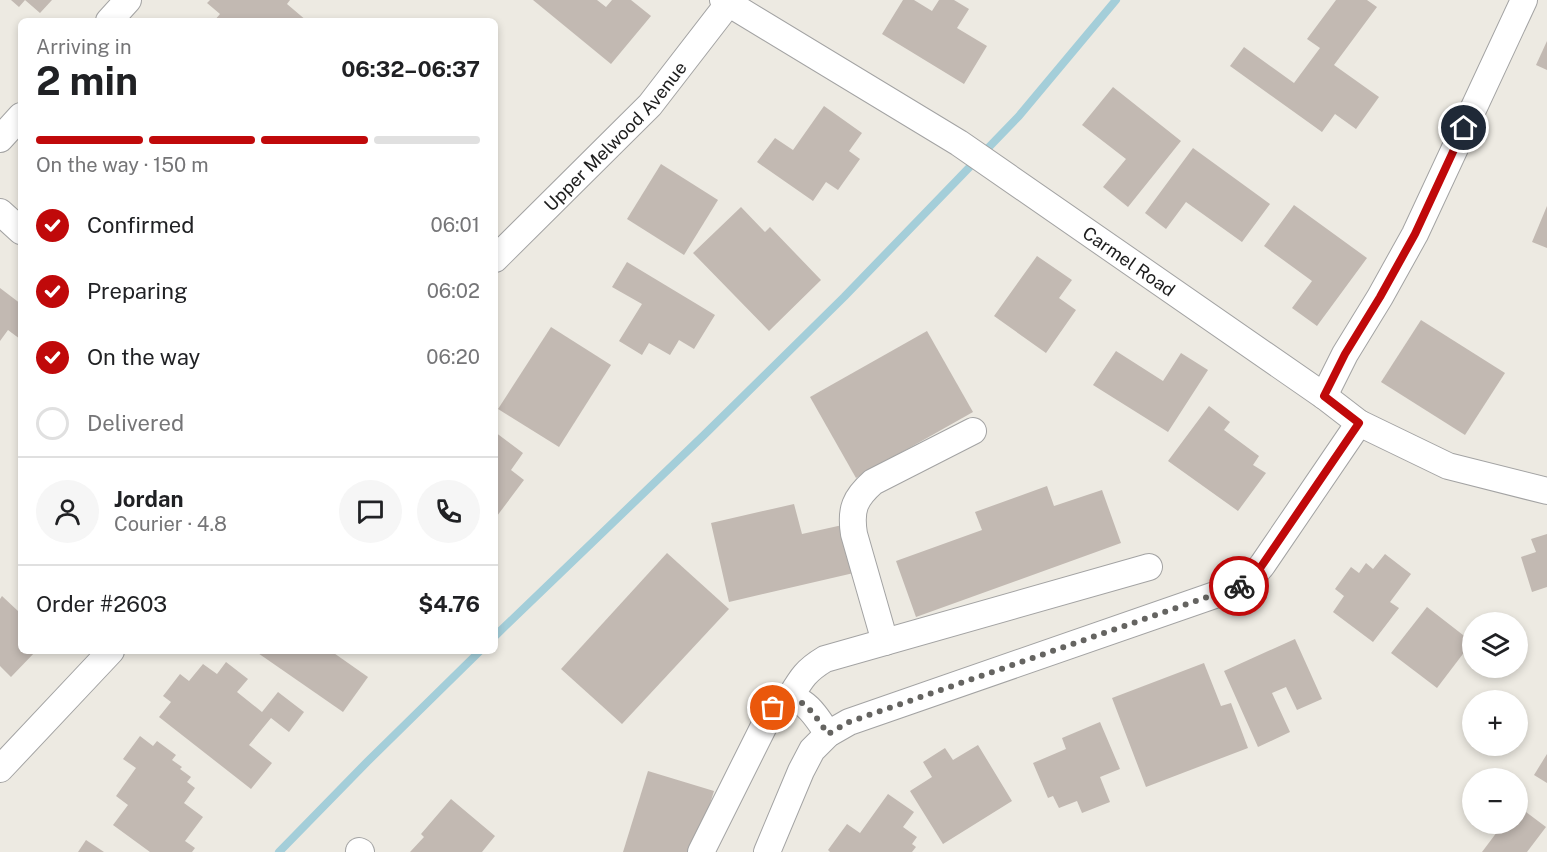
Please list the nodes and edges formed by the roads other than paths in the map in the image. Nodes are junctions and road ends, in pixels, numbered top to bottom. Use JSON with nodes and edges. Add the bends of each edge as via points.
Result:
{"nodes":[{"id":1,"x":128,"y":0,"type":"edge"},
{"id":2,"x":1524,"y":0,"type":"edge"},
{"id":3,"x":725,"y":2,"type":"edge"},
{"id":4,"x":112,"y":18,"type":"edge"},
{"id":5,"x":18,"y":119,"type":"edge"},
{"id":6,"x":0,"y":139,"type":"edge"},
{"id":7,"x":0,"y":212,"type":"edge"},
{"id":8,"x":18,"y":228,"type":"edge"},
{"id":9,"x":498,"y":256,"type":"edge"},
{"id":10,"x":1324,"y":396,"type":"junction"},
{"id":11,"x":1359,"y":423,"type":"junction"},
{"id":12,"x":973,"y":430,"type":"dead end"},
{"id":13,"x":1547,"y":491,"type":"edge"},
{"id":14,"x":1149,"y":567,"type":"dead end"},
{"id":15,"x":885,"y":642,"type":"junction"},
{"id":16,"x":108,"y":654,"type":"edge"},
{"id":17,"x":789,"y":699,"type":"junction"},
{"id":18,"x":828,"y":734,"type":"junction"},
{"id":19,"x":0,"y":769,"type":"edge"},
{"id":20,"x":701,"y":852,"type":"edge"},
{"id":21,"x":767,"y":852,"type":"edge"}],
"edges":[{"from":1,"to":4,"type":"street"},
{"from":2,"to":10,"type":"street","via":[[1415,234]]},
{"from":3,"to":9,"type":"street","name":"Upper Melwood Avenue","via":[[650,105]]},
{"from":3,"to":10,"type":"street","name":"Carmel Road","via":[[959,142]]},
{"from":5,"to":6,"type":"street"},
{"from":7,"to":8,"type":"street"},
{"from":10,"to":11,"type":"street","name":"Carmel Road"},
{"from":11,"to":13,"type":"street","name":"Carmel Road","via":[[1448,466]]},
{"from":11,"to":18,"type":"street","via":[[1247,582],[849,722]]},
{"from":12,"to":15,"type":"street","via":[[873,482],[855,505],[854,534]]},
{"from":14,"to":15,"type":"street"},
{"from":15,"to":17,"type":"street","via":[[825,659],[802,677]]},
{"from":16,"to":19,"type":"street"},
{"from":17,"to":18,"type":"street","via":[[807,705]]},
{"from":17,"to":20,"type":"street","via":[[773,708]]},
{"from":18,"to":21,"type":"street","via":[[812,750],[801,771]]}]}
